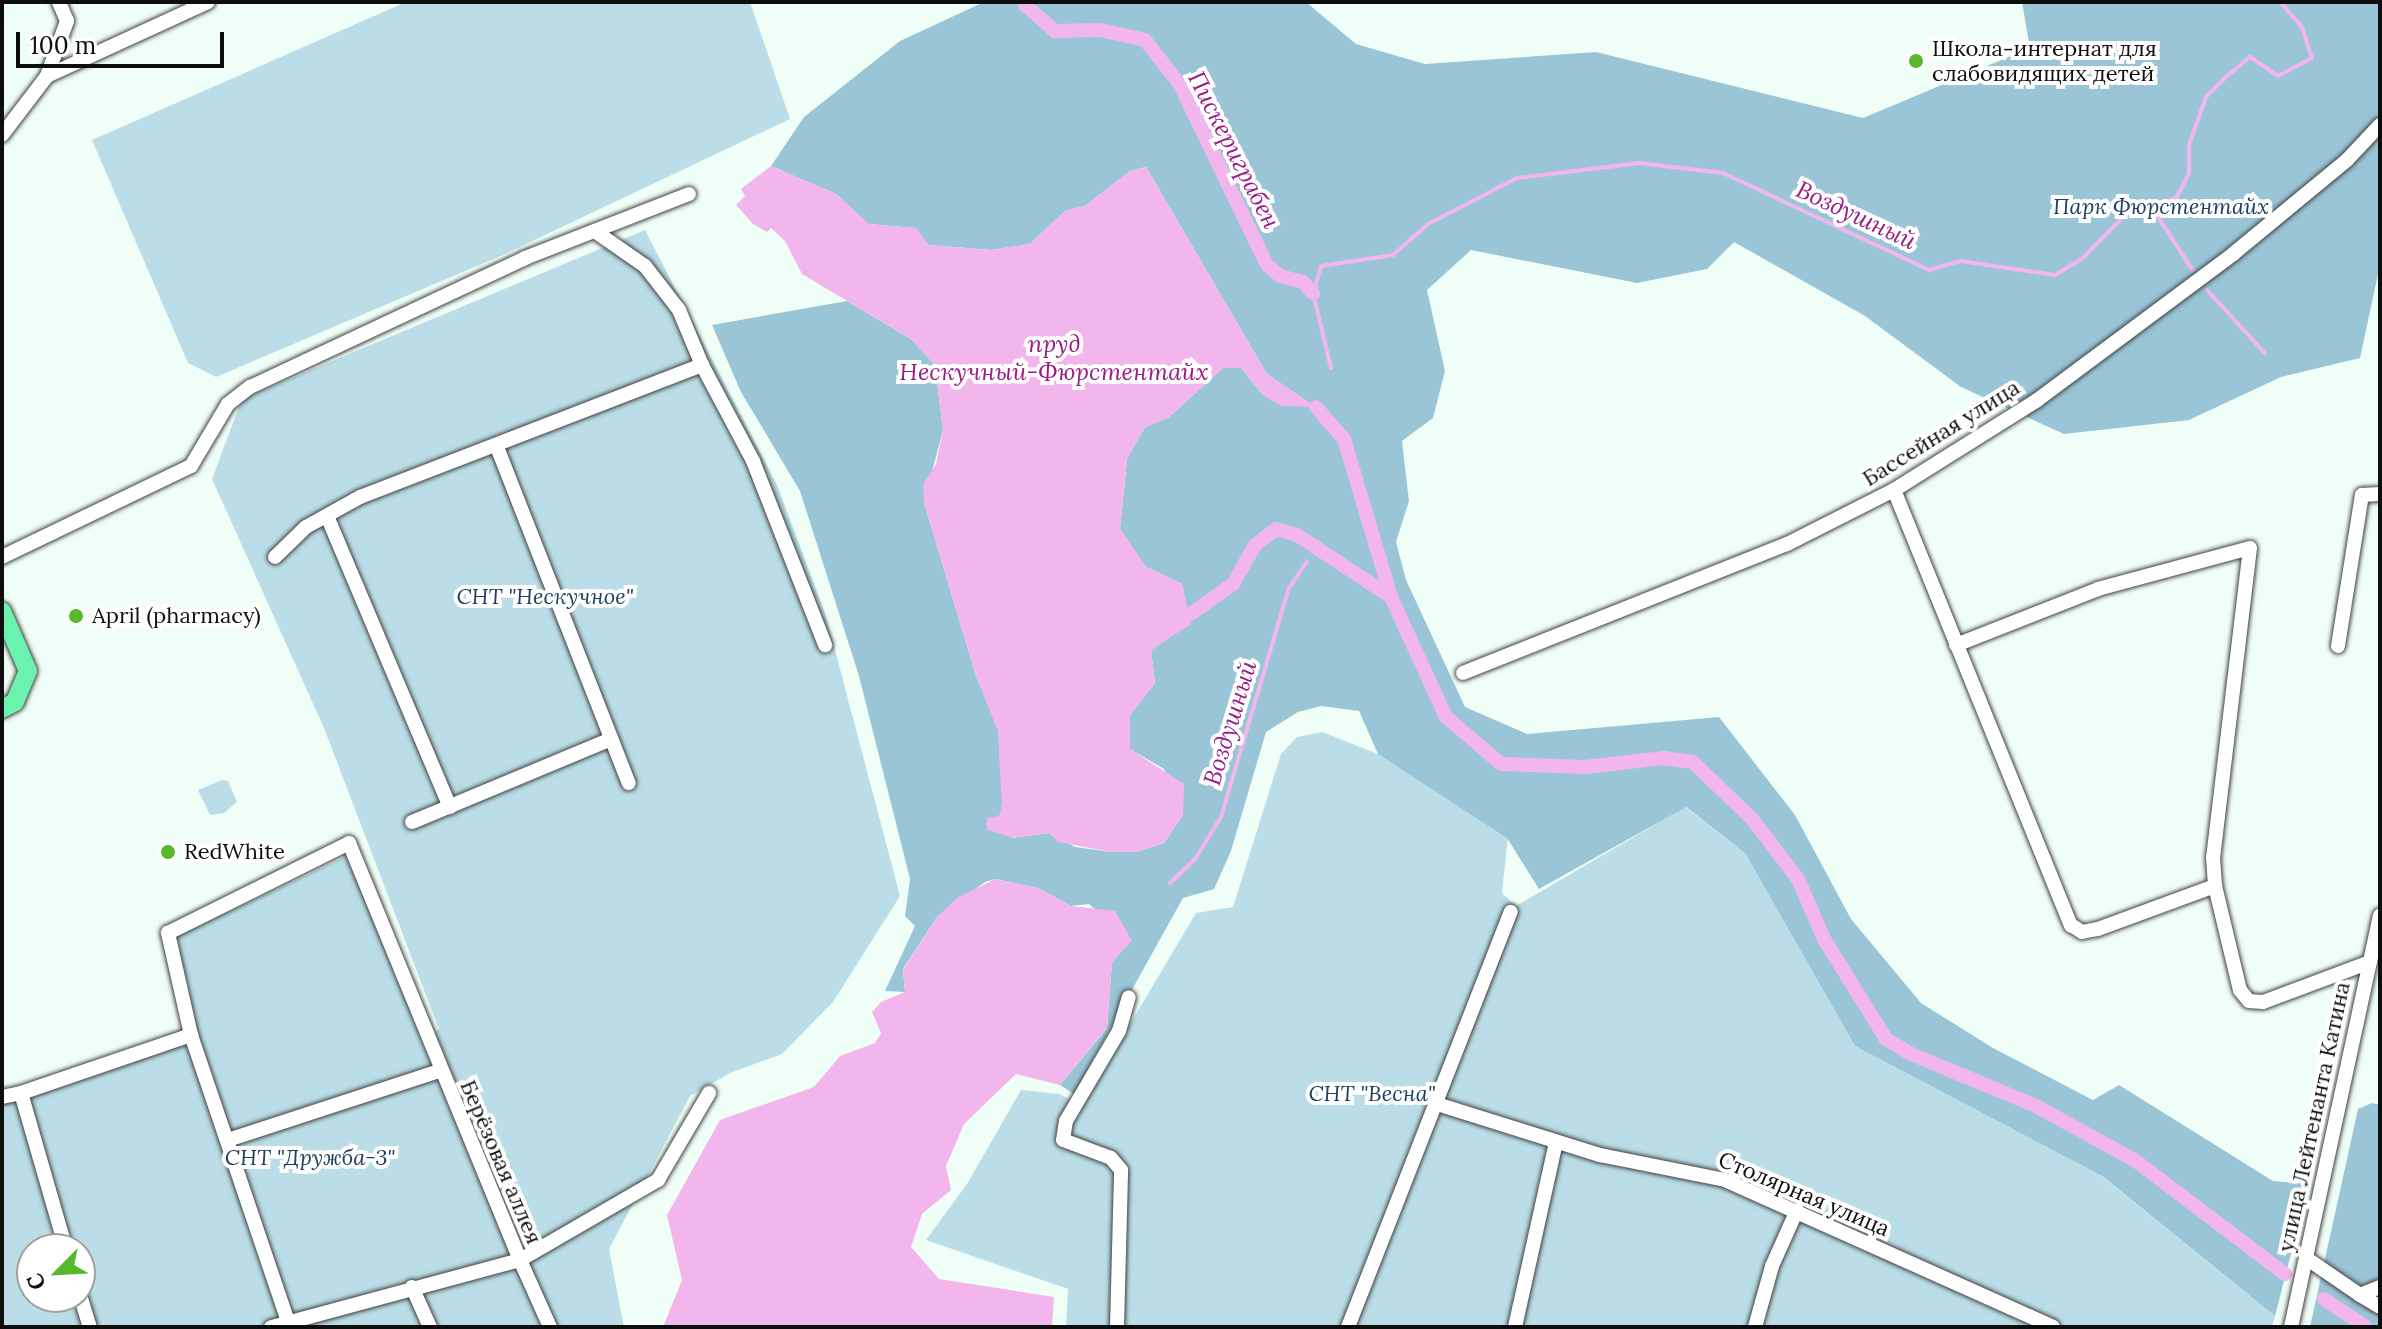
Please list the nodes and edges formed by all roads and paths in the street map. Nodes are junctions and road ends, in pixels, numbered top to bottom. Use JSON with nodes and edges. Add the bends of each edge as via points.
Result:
{"nodes":[{"id":1,"x":59,"y":2,"type":"edge"},
{"id":2,"x":208,"y":2,"type":"edge"},
{"id":3,"x":47,"y":76,"type":"junction"},
{"id":4,"x":2380,"y":125,"type":"edge"},
{"id":5,"x":2,"y":135,"type":"edge"},
{"id":6,"x":689,"y":194,"type":"dead end"},
{"id":7,"x":596,"y":232,"type":"junction"},
{"id":8,"x":702,"y":365,"type":"junction"},
{"id":9,"x":497,"y":447,"type":"junction"},
{"id":10,"x":1894,"y":490,"type":"junction"},
{"id":11,"x":2380,"y":494,"type":"edge"},
{"id":12,"x":327,"y":516,"type":"junction"},
{"id":13,"x":2,"y":557,"type":"edge"},
{"id":14,"x":275,"y":557,"type":"dead end"},
{"id":15,"x":2,"y":611,"type":"edge"},
{"id":16,"x":825,"y":645,"type":"dead end"},
{"id":17,"x":1956,"y":645,"type":"junction"},
{"id":18,"x":2338,"y":646,"type":"dead end"},
{"id":19,"x":1463,"y":673,"type":"dead end"},
{"id":20,"x":2,"y":709,"type":"edge"},
{"id":21,"x":611,"y":739,"type":"junction"},
{"id":22,"x":629,"y":783,"type":"dead end"},
{"id":23,"x":450,"y":807,"type":"junction"},
{"id":24,"x":412,"y":822,"type":"dead end"},
{"id":25,"x":2215,"y":886,"type":"junction"},
{"id":26,"x":1511,"y":912,"type":"dead end"},
{"id":27,"x":2380,"y":916,"type":"edge"},
{"id":28,"x":2370,"y":962,"type":"junction"},
{"id":29,"x":1129,"y":997,"type":"dead end"},
{"id":30,"x":191,"y":1035,"type":"junction"},
{"id":31,"x":439,"y":1071,"type":"junction"},
{"id":32,"x":21,"y":1093,"type":"junction"},
{"id":33,"x":709,"y":1093,"type":"dead end"},
{"id":34,"x":2,"y":1097,"type":"edge"},
{"id":35,"x":1437,"y":1104,"type":"junction"},
{"id":36,"x":228,"y":1140,"type":"junction"},
{"id":37,"x":1556,"y":1142,"type":"junction"},
{"id":38,"x":1797,"y":1210,"type":"junction"},
{"id":39,"x":61,"y":1233,"type":"edge"},
{"id":40,"x":2306,"y":1258,"type":"junction"},
{"id":41,"x":520,"y":1260,"type":"junction"},
{"id":42,"x":412,"y":1287,"type":"junction"},
{"id":43,"x":2380,"y":1287,"type":"edge"},
{"id":44,"x":2360,"y":1295,"type":"junction"},
{"id":45,"x":2380,"y":1307,"type":"edge"},
{"id":46,"x":289,"y":1324,"type":"edge"},
{"id":47,"x":271,"y":1327,"type":"edge"},
{"id":48,"x":430,"y":1327,"type":"edge"},
{"id":49,"x":550,"y":1327,"type":"edge"},
{"id":50,"x":1117,"y":1327,"type":"edge"},
{"id":51,"x":1348,"y":1327,"type":"edge"},
{"id":52,"x":1515,"y":1327,"type":"edge"},
{"id":53,"x":1755,"y":1327,"type":"edge"},
{"id":54,"x":2053,"y":1327,"type":"edge"},
{"id":55,"x":2291,"y":1327,"type":"edge"}],
"edges":[{"from":1,"to":3,"type":"street","via":[[67,21]]},
{"from":2,"to":3,"type":"street"},
{"from":3,"to":5,"type":"street"},
{"from":4,"to":10,"type":"street","name":"Бассейная улица","via":[[2347,160],[2233,254],[2036,401]]},
{"from":6,"to":7,"type":"street"},
{"from":7,"to":8,"type":"street","via":[[645,266],[679,310]]},
{"from":7,"to":13,"type":"street","via":[[525,258],[250,387],[228,404],[191,466]]},
{"from":8,"to":9,"type":"street"},
{"from":8,"to":16,"type":"street","via":[[753,461]]},
{"from":9,"to":12,"type":"street","via":[[360,497]]},
{"from":9,"to":21,"type":"street"},
{"from":10,"to":17,"type":"street"},
{"from":10,"to":19,"type":"street","name":"Бассейная улица","via":[[1787,544]]},
{"from":11,"to":18,"type":"street","via":[[2362,495]]},
{"from":12,"to":14,"type":"street"},
{"from":12,"to":23,"type":"street"},
{"from":15,"to":20,"type":"main road","via":[[28,671],[15,702]]},
{"from":17,"to":25,"type":"street","via":[[2071,925],[2082,932],[2098,929]]},
{"from":17,"to":25,"type":"street","via":[[2098,589],[2250,548],[2213,857]]},
{"from":21,"to":22,"type":"street"},
{"from":21,"to":23,"type":"street"},
{"from":23,"to":24,"type":"street"},
{"from":25,"to":28,"type":"street","via":[[2240,990],[2249,1001],[2263,1002]]},
{"from":26,"to":35,"type":"street"},
{"from":27,"to":28,"type":"street","name":"улица Лейтенанта Катина"},
{"from":28,"to":40,"type":"street","name":"улица Лейтенанта Катина"},
{"from":29,"to":50,"type":"street","via":[[1119,1031],[1066,1121],[1063,1140],[1111,1158],[1121,1170]]},
{"from":30,"to":31,"type":"street","name":"Берёзовая аллея","via":[[168,933],[349,843]]},
{"from":30,"to":32,"type":"street"},
{"from":30,"to":36,"type":"street"},
{"from":31,"to":36,"type":"street"},
{"from":31,"to":41,"type":"street","name":"Берёзовая аллея"},
{"from":32,"to":34,"type":"street"},
{"from":32,"to":39,"type":"street"},
{"from":33,"to":41,"type":"street","via":[[658,1180]]},
{"from":35,"to":37,"type":"street","name":"Столярная улица"},
{"from":35,"to":51,"type":"street"},
{"from":36,"to":46,"type":"street"},
{"from":37,"to":38,"type":"street","name":"Столярная улица","via":[[1725,1180]]},
{"from":37,"to":52,"type":"street"},
{"from":38,"to":53,"type":"street","via":[[1772,1266]]},
{"from":38,"to":54,"type":"street","name":"Столярная улица"},
{"from":40,"to":44,"type":"street"},
{"from":40,"to":55,"type":"street","name":"улица Лейтенанта Катина"},
{"from":41,"to":42,"type":"street","name":"Берёзовая аллея"},
{"from":41,"to":49,"type":"street"},
{"from":42,"to":46,"type":"street","name":"Берёзовая аллея"},
{"from":42,"to":48,"type":"street"},
{"from":43,"to":44,"type":"street"},
{"from":44,"to":45,"type":"street"},
{"from":46,"to":47,"type":"street","name":"Берёзовая аллея"}]}
